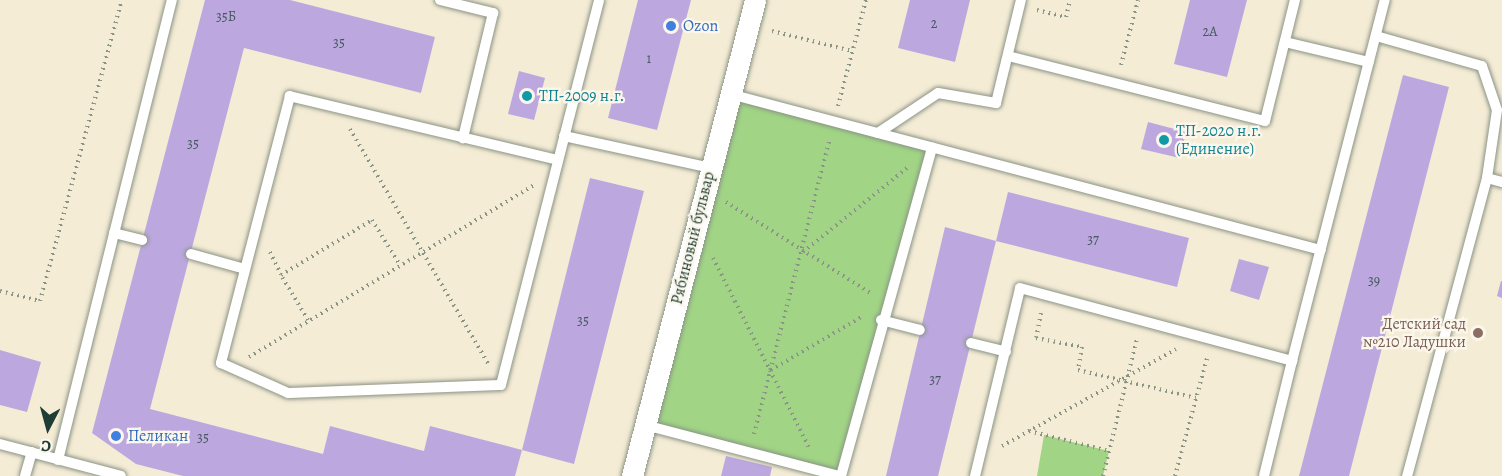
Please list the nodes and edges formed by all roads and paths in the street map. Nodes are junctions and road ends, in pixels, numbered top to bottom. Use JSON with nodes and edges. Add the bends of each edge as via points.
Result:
{"nodes":[{"id":1,"x":122,"y":0,"type":"edge"},
{"id":2,"x":172,"y":0,"type":"edge"},
{"id":3,"x":440,"y":0,"type":"edge"},
{"id":4,"x":599,"y":0,"type":"edge"},
{"id":5,"x":755,"y":0,"type":"edge"},
{"id":6,"x":866,"y":0,"type":"edge"},
{"id":7,"x":1070,"y":0,"type":"edge"},
{"id":8,"x":1138,"y":0,"type":"edge"},
{"id":9,"x":1295,"y":0,"type":"edge"},
{"id":10,"x":1385,"y":0,"type":"edge"},
{"id":11,"x":1021,"y":3,"type":"edge"},
{"id":12,"x":748,"y":25,"type":"junction"},
{"id":13,"x":1376,"y":36,"type":"junction"},
{"id":14,"x":1285,"y":42,"type":"junction"},
{"id":15,"x":852,"y":51,"type":"junction"},
{"id":16,"x":1008,"y":56,"type":"junction"},
{"id":17,"x":1369,"y":62,"type":"junction"},
{"id":18,"x":1117,"y":84,"type":"junction"},
{"id":19,"x":730,"y":94,"type":"junction"},
{"id":20,"x":338,"y":108,"type":"junction"},
{"id":21,"x":834,"y":122,"type":"junction"},
{"id":22,"x":878,"y":133,"type":"junction"},
{"id":23,"x":564,"y":136,"type":"junction"},
{"id":24,"x":463,"y":138,"type":"junction"},
{"id":25,"x":932,"y":147,"type":"junction"},
{"id":26,"x":558,"y":160,"type":"junction"},
{"id":27,"x":554,"y":172,"type":"junction"},
{"id":28,"x":709,"y":178,"type":"junction"},
{"id":29,"x":1487,"y":178,"type":"junction"},
{"id":30,"x":1502,"y":182,"type":"edge"},
{"id":31,"x":697,"y":225,"type":"junction"},
{"id":32,"x":114,"y":232,"type":"junction"},
{"id":33,"x":142,"y":240,"type":"dead end"},
{"id":34,"x":1321,"y":250,"type":"junction"},
{"id":35,"x":422,"y":252,"type":"junction"},
{"id":36,"x":802,"y":252,"type":"junction"},
{"id":37,"x":190,"y":254,"type":"dead end"},
{"id":38,"x":400,"y":265,"type":"junction"},
{"id":39,"x":245,"y":269,"type":"junction"},
{"id":40,"x":0,"y":291,"type":"edge"},
{"id":41,"x":1044,"y":295,"type":"junction"},
{"id":42,"x":886,"y":302,"type":"junction"},
{"id":43,"x":308,"y":320,"type":"junction"},
{"id":44,"x":881,"y":320,"type":"junction"},
{"id":45,"x":1142,"y":321,"type":"junction"},
{"id":46,"x":921,"y":330,"type":"dead end"},
{"id":47,"x":1197,"y":335,"type":"junction"},
{"id":48,"x":1212,"y":340,"type":"junction"},
{"id":49,"x":971,"y":343,"type":"dead end"},
{"id":50,"x":1005,"y":352,"type":"junction"},
{"id":51,"x":1292,"y":361,"type":"junction"},
{"id":52,"x":230,"y":368,"type":"junction"},
{"id":53,"x":771,"y":370,"type":"junction"},
{"id":54,"x":1127,"y":380,"type":"junction"},
{"id":55,"x":501,"y":384,"type":"junction"},
{"id":56,"x":1196,"y":398,"type":"junction"},
{"id":57,"x":645,"y":425,"type":"junction"},
{"id":58,"x":1029,"y":431,"type":"junction"},
{"id":59,"x":0,"y":444,"type":"edge"},
{"id":60,"x":1109,"y":451,"type":"junction"},
{"id":61,"x":32,"y":452,"type":"junction"},
{"id":62,"x":750,"y":452,"type":"junction"},
{"id":63,"x":980,"y":457,"type":"junction"},
{"id":64,"x":58,"y":460,"type":"junction"},
{"id":65,"x":821,"y":471,"type":"junction"},
{"id":66,"x":25,"y":476,"type":"edge"},
{"id":67,"x":121,"y":476,"type":"edge"},
{"id":68,"x":632,"y":476,"type":"edge"},
{"id":69,"x":840,"y":476,"type":"edge"},
{"id":70,"x":975,"y":476,"type":"edge"},
{"id":71,"x":1103,"y":476,"type":"edge"},
{"id":72,"x":1175,"y":476,"type":"edge"},
{"id":73,"x":1264,"y":476,"type":"edge"},
{"id":74,"x":1407,"y":476,"type":"edge"}],
"edges":[{"from":1,"to":40,"type":"path","via":[[40,301]]},
{"from":2,"to":32,"type":"lane"},
{"from":3,"to":24,"type":"lane","via":[[494,14]]},
{"from":4,"to":23,"type":"lane"},
{"from":5,"to":12,"type":"street","name":"Рябиновый бульвар"},
{"from":6,"to":15,"type":"path"},
{"from":7,"to":11,"type":"path","via":[[1066,17]]},
{"from":8,"to":18,"type":"path"},
{"from":9,"to":14,"type":"lane"},
{"from":10,"to":13,"type":"lane"},
{"from":11,"to":16,"type":"lane"},
{"from":12,"to":15,"type":"path"},
{"from":12,"to":19,"type":"street","name":"Рябиновый бульвар"},
{"from":13,"to":17,"type":"lane"},
{"from":13,"to":29,"type":"lane","via":[[1482,66],[1497,110]]},
{"from":14,"to":17,"type":"lane"},
{"from":14,"to":18,"type":"lane","via":[[1265,121]]},
{"from":15,"to":21,"type":"path"},
{"from":16,"to":18,"type":"lane"},
{"from":16,"to":22,"type":"lane","via":[[996,102],[938,93]]},
{"from":17,"to":34,"type":"lane"},
{"from":19,"to":21,"type":"lane"},
{"from":19,"to":28,"type":"street","name":"Рябиновый бульвар"},
{"from":20,"to":24,"type":"lane"},
{"from":20,"to":35,"type":"path"},
{"from":20,"to":39,"type":"lane","via":[[290,96]]},
{"from":21,"to":22,"type":"lane"},
{"from":21,"to":36,"type":"path"},
{"from":22,"to":25,"type":"lane"},
{"from":23,"to":26,"type":"lane"},
{"from":23,"to":28,"type":"lane"},
{"from":24,"to":26,"type":"lane"},
{"from":25,"to":34,"type":"lane"},
{"from":25,"to":36,"type":"path"},
{"from":25,"to":42,"type":"lane"},
{"from":26,"to":27,"type":"lane"},
{"from":27,"to":35,"type":"path"},
{"from":27,"to":55,"type":"lane"},
{"from":28,"to":31,"type":"street","name":"Рябиновый бульвар"},
{"from":28,"to":36,"type":"path"},
{"from":29,"to":30,"type":"lane"},
{"from":29,"to":74,"type":"lane"},
{"from":31,"to":53,"type":"path"},
{"from":31,"to":57,"type":"street","name":"Рябиновый бульвар"},
{"from":32,"to":33,"type":"lane"},
{"from":32,"to":64,"type":"lane"},
{"from":34,"to":51,"type":"lane"},
{"from":35,"to":38,"type":"path"},
{"from":35,"to":55,"type":"path"},
{"from":36,"to":42,"type":"path"},
{"from":36,"to":53,"type":"path"},
{"from":37,"to":39,"type":"lane"},
{"from":38,"to":43,"type":"path"},
{"from":38,"to":43,"type":"path","via":[[372,220],[281,275]]},
{"from":39,"to":52,"type":"lane","via":[[221,363]]},
{"from":41,"to":45,"type":"lane"},
{"from":41,"to":50,"type":"lane","via":[[1020,288]]},
{"from":41,"to":54,"type":"path","via":[[1036,338],[1082,347],[1078,370]]},
{"from":42,"to":44,"type":"lane"},
{"from":42,"to":53,"type":"path"},
{"from":43,"to":52,"type":"path"},
{"from":44,"to":46,"type":"lane"},
{"from":44,"to":69,"type":"lane"},
{"from":45,"to":47,"type":"lane"},
{"from":45,"to":54,"type":"path"},
{"from":47,"to":48,"type":"lane"},
{"from":47,"to":54,"type":"path"},
{"from":48,"to":51,"type":"lane"},
{"from":48,"to":56,"type":"path"},
{"from":49,"to":50,"type":"lane"},
{"from":50,"to":63,"type":"lane"},
{"from":51,"to":73,"type":"lane"},
{"from":52,"to":55,"type":"lane","via":[[288,393]]},
{"from":53,"to":62,"type":"path"},
{"from":53,"to":65,"type":"path"},
{"from":54,"to":56,"type":"path"},
{"from":54,"to":58,"type":"path"},
{"from":54,"to":60,"type":"path"},
{"from":56,"to":72,"type":"path"},
{"from":57,"to":62,"type":"lane"},
{"from":57,"to":68,"type":"street","name":"Рябиновый бульвар"},
{"from":58,"to":60,"type":"path"},
{"from":58,"to":63,"type":"path"},
{"from":59,"to":61,"type":"lane"},
{"from":60,"to":71,"type":"path"},
{"from":61,"to":64,"type":"lane"},
{"from":61,"to":66,"type":"lane"},
{"from":62,"to":65,"type":"lane"},
{"from":63,"to":70,"type":"lane"},
{"from":64,"to":67,"type":"lane"},
{"from":65,"to":69,"type":"lane"}]}
